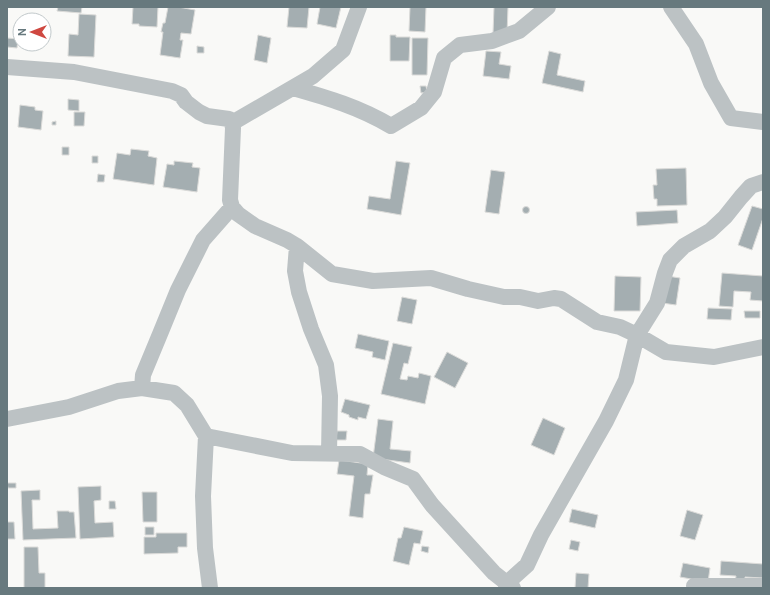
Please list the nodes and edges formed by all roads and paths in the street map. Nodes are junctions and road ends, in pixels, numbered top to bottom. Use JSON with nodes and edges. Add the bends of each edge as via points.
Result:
{"nodes":[{"id":1,"x":359,"y":7,"type":"edge"},
{"id":2,"x":548,"y":7,"type":"edge"},
{"id":3,"x":671,"y":7,"type":"edge"},
{"id":4,"x":7,"y":67,"type":"edge"},
{"id":5,"x":293,"y":88,"type":"junction"},
{"id":6,"x":763,"y":122,"type":"edge"},
{"id":7,"x":232,"y":123,"type":"junction"},
{"id":8,"x":763,"y":182,"type":"edge"},
{"id":9,"x":232,"y":207,"type":"junction"},
{"id":10,"x":297,"y":246,"type":"junction"},
{"id":11,"x":637,"y":335,"type":"junction"},
{"id":12,"x":763,"y":347,"type":"edge"},
{"id":13,"x":142,"y":388,"type":"junction"},
{"id":14,"x":7,"y":419,"type":"edge"},
{"id":15,"x":206,"y":436,"type":"junction"},
{"id":16,"x":329,"y":454,"type":"junction"},
{"id":17,"x":508,"y":586,"type":"edge"},
{"id":18,"x":694,"y":586,"type":"dead end"},
{"id":19,"x":763,"y":586,"type":"edge"},
{"id":20,"x":210,"y":588,"type":"edge"}],
"edges":[{"from":1,"to":5,"type":"street","via":[[343,50],[313,76]]},
{"from":2,"to":5,"type":"street","via":[[519,31],[492,41],[460,45],[444,58],[434,92],[420,108],[391,126],[347,104]]},
{"from":3,"to":6,"type":"street","via":[[696,44],[711,83],[731,118]]},
{"from":4,"to":7,"type":"street","via":[[74,72],[172,91],[181,95],[198,112],[229,119]]},
{"from":5,"to":7,"type":"street"},
{"from":7,"to":9,"type":"street"},
{"from":8,"to":11,"type":"street","via":[[751,186],[726,217],[710,231],[684,246],[670,260],[657,303]]},
{"from":9,"to":10,"type":"street","via":[[255,226]]},
{"from":9,"to":13,"type":"street","via":[[203,240],[178,290],[144,375]]},
{"from":10,"to":11,"type":"street","via":[[332,274],[373,281],[431,278],[504,297],[538,301],[561,299],[597,322],[620,327]]},
{"from":10,"to":16,"type":"street","via":[[295,270],[299,292],[326,365],[330,396]]},
{"from":11,"to":12,"type":"street","via":[[666,352],[714,357]]},
{"from":11,"to":17,"type":"street","via":[[626,380],[606,421],[540,536],[527,565]]},
{"from":13,"to":14,"type":"street","via":[[118,390],[70,407]]},
{"from":13,"to":15,"type":"street","via":[[174,393],[187,405]]},
{"from":15,"to":16,"type":"street","via":[[292,453]]},
{"from":15,"to":20,"type":"street","via":[[203,496]]},
{"from":16,"to":17,"type":"street","via":[[360,454],[413,479],[432,505]]},
{"from":18,"to":19,"type":"street"}]}
